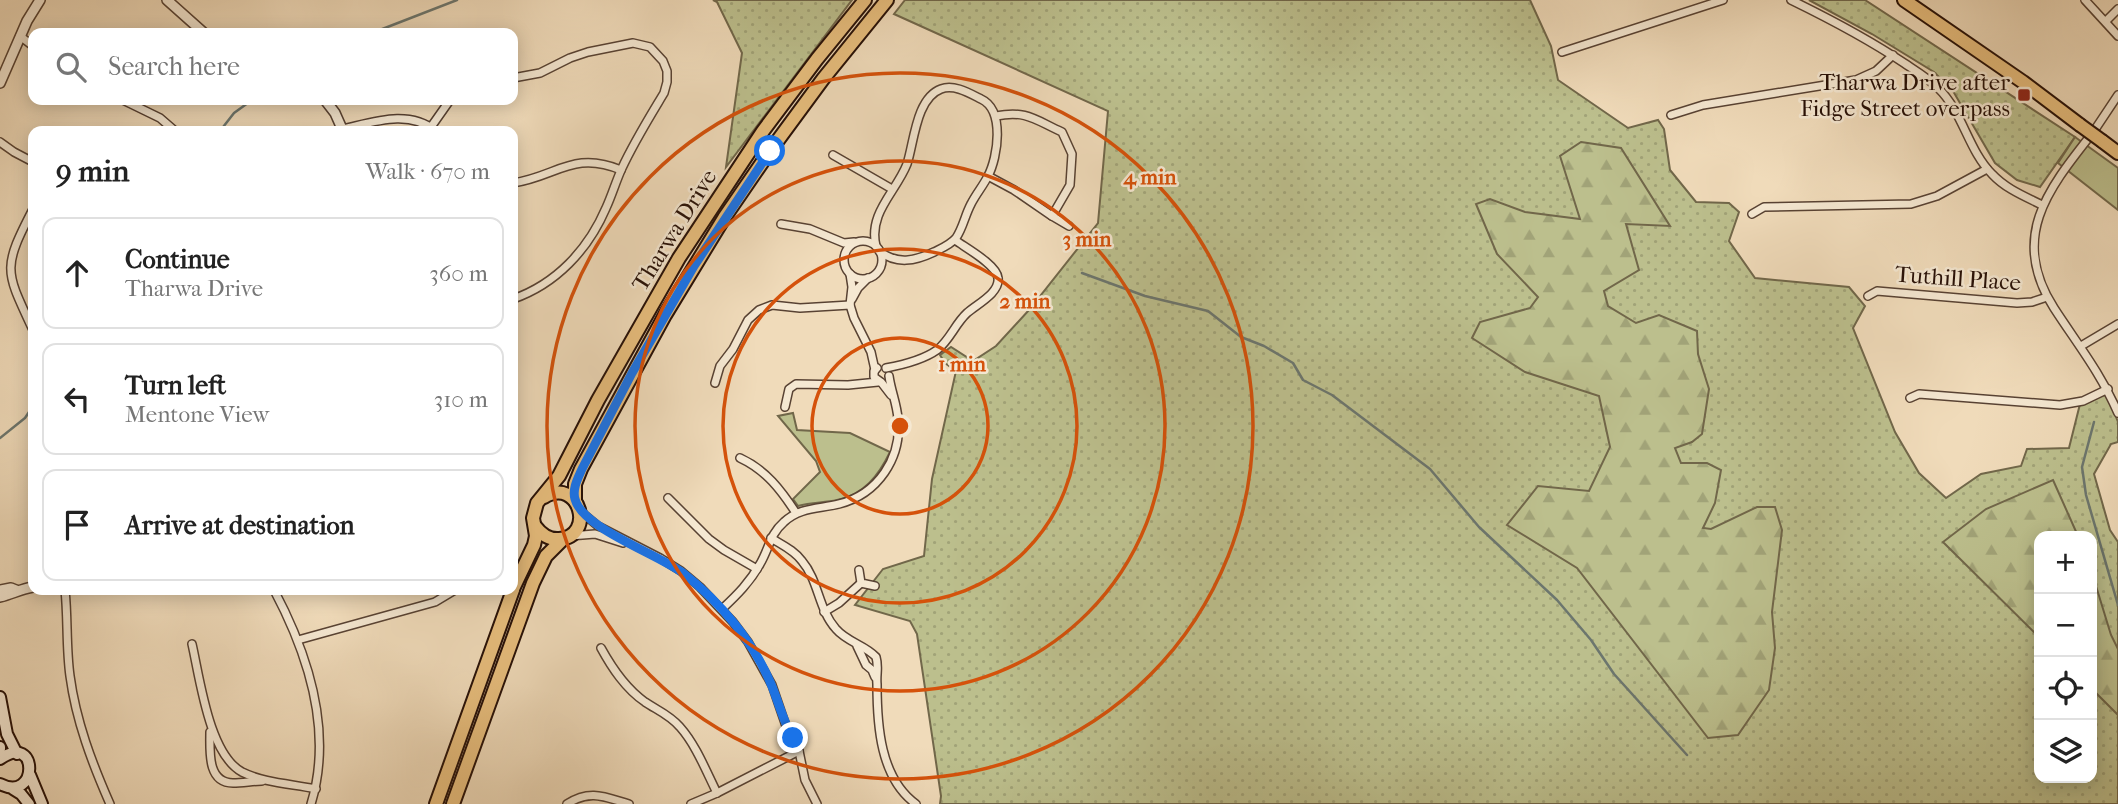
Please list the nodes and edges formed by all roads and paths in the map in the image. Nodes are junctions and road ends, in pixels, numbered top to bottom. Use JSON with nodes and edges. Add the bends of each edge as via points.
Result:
{"nodes":[{"id":1,"x":40,"y":0,"type":"edge"},
{"id":2,"x":167,"y":0,"type":"edge"},
{"id":3,"x":865,"y":0,"type":"edge"},
{"id":4,"x":887,"y":0,"type":"edge"},
{"id":5,"x":1723,"y":0,"type":"edge"},
{"id":6,"x":1791,"y":0,"type":"edge"},
{"id":7,"x":1904,"y":0,"type":"edge"},
{"id":8,"x":2085,"y":0,"type":"edge"},
{"id":9,"x":2118,"y":9,"type":"edge"},
{"id":10,"x":2106,"y":21,"type":"junction"},
{"id":11,"x":198,"y":28,"type":"edge"},
{"id":12,"x":20,"y":36,"type":"junction"},
{"id":13,"x":2118,"y":36,"type":"edge"},
{"id":14,"x":28,"y":42,"type":"edge"},
{"id":15,"x":1562,"y":52,"type":"dead end"},
{"id":16,"x":1893,"y":55,"type":"junction"},
{"id":17,"x":518,"y":77,"type":"edge"},
{"id":18,"x":0,"y":83,"type":"edge"},
{"id":19,"x":2118,"y":95,"type":"edge"},
{"id":20,"x":133,"y":105,"type":"edge"},
{"id":21,"x":329,"y":105,"type":"edge"},
{"id":22,"x":447,"y":105,"type":"edge"},
{"id":23,"x":1671,"y":115,"type":"dead end"},
{"id":24,"x":996,"y":116,"type":"junction"},
{"id":25,"x":169,"y":126,"type":"edge"},
{"id":26,"x":341,"y":126,"type":"edge"},
{"id":27,"x":363,"y":126,"type":"edge"},
{"id":28,"x":427,"y":126,"type":"edge"},
{"id":29,"x":435,"y":126,"type":"edge"},
{"id":30,"x":0,"y":142,"type":"edge"},
{"id":31,"x":2118,"y":153,"type":"edge"},
{"id":32,"x":833,"y":155,"type":"dead end"},
{"id":33,"x":28,"y":159,"type":"edge"},
{"id":34,"x":1987,"y":169,"type":"junction"},
{"id":35,"x":621,"y":170,"type":"junction"},
{"id":36,"x":988,"y":176,"type":"junction"},
{"id":37,"x":518,"y":182,"type":"edge"},
{"id":38,"x":892,"y":189,"type":"junction"},
{"id":39,"x":2042,"y":205,"type":"junction"},
{"id":40,"x":1752,"y":214,"type":"dead end"},
{"id":41,"x":1052,"y":216,"type":"junction"},
{"id":42,"x":28,"y":219,"type":"edge"},
{"id":43,"x":781,"y":224,"type":"dead end"},
{"id":44,"x":1069,"y":226,"type":"dead end"},
{"id":45,"x":874,"y":227,"type":"junction"},
{"id":46,"x":834,"y":240,"type":"junction"},
{"id":47,"x":955,"y":240,"type":"junction"},
{"id":48,"x":859,"y":242,"type":"junction"},
{"id":49,"x":878,"y":249,"type":"junction"},
{"id":50,"x":845,"y":256,"type":"junction"},
{"id":51,"x":899,"y":260,"type":"junction"},
{"id":52,"x":880,"y":268,"type":"junction"},
{"id":53,"x":850,"y":274,"type":"junction"},
{"id":54,"x":869,"y":278,"type":"junction"},
{"id":55,"x":518,"y":296,"type":"edge"},
{"id":56,"x":1868,"y":296,"type":"dead end"},
{"id":57,"x":2047,"y":296,"type":"junction"},
{"id":58,"x":850,"y":304,"type":"junction"},
{"id":59,"x":28,"y":319,"type":"edge"},
{"id":60,"x":2118,"y":324,"type":"edge"},
{"id":61,"x":2081,"y":346,"type":"junction"},
{"id":62,"x":883,"y":371,"type":"junction"},
{"id":63,"x":880,"y":382,"type":"junction"},
{"id":64,"x":715,"y":383,"type":"dead end"},
{"id":65,"x":862,"y":383,"type":"junction"},
{"id":66,"x":2108,"y":389,"type":"junction"},
{"id":67,"x":892,"y":396,"type":"junction"},
{"id":68,"x":1910,"y":398,"type":"dead end"},
{"id":69,"x":785,"y":407,"type":"dead end"},
{"id":70,"x":2118,"y":413,"type":"edge"},
{"id":71,"x":740,"y":458,"type":"dead end"},
{"id":72,"x":542,"y":497,"type":"junction"},
{"id":73,"x":668,"y":498,"type":"dead end"},
{"id":74,"x":577,"y":506,"type":"junction"},
{"id":75,"x":796,"y":513,"type":"junction"},
{"id":76,"x":535,"y":526,"type":"junction"},
{"id":77,"x":566,"y":537,"type":"junction"},
{"id":78,"x":771,"y":538,"type":"junction"},
{"id":79,"x":637,"y":547,"type":"junction"},
{"id":80,"x":757,"y":569,"type":"junction"},
{"id":81,"x":859,"y":570,"type":"dead end"},
{"id":82,"x":518,"y":579,"type":"edge"},
{"id":83,"x":862,"y":583,"type":"junction"},
{"id":84,"x":875,"y":586,"type":"dead end"},
{"id":85,"x":28,"y":588,"type":"edge"},
{"id":86,"x":0,"y":590,"type":"edge"},
{"id":87,"x":16,"y":590,"type":"junction"},
{"id":88,"x":65,"y":595,"type":"edge"},
{"id":89,"x":276,"y":595,"type":"edge"},
{"id":90,"x":447,"y":595,"type":"edge"},
{"id":91,"x":511,"y":595,"type":"edge"},
{"id":92,"x":0,"y":597,"type":"edge"},
{"id":93,"x":722,"y":609,"type":"junction"},
{"id":94,"x":824,"y":612,"type":"junction"},
{"id":95,"x":298,"y":640,"type":"junction"},
{"id":96,"x":192,"y":644,"type":"dead end"},
{"id":97,"x":857,"y":646,"type":"junction"},
{"id":98,"x":601,"y":648,"type":"dead end"},
{"id":99,"x":876,"y":679,"type":"junction"},
{"id":100,"x":0,"y":697,"type":"edge"},
{"id":101,"x":207,"y":709,"type":"junction"},
{"id":102,"x":799,"y":751,"type":"junction"},
{"id":103,"x":17,"y":754,"type":"junction"},
{"id":104,"x":0,"y":759,"type":"edge"},
{"id":105,"x":30,"y":775,"type":"junction"},
{"id":106,"x":284,"y":783,"type":"junction"},
{"id":107,"x":4,"y":787,"type":"edge"},
{"id":108,"x":316,"y":789,"type":"junction"},
{"id":109,"x":717,"y":793,"type":"junction"},
{"id":110,"x":29,"y":804,"type":"edge"},
{"id":111,"x":42,"y":804,"type":"edge"},
{"id":112,"x":110,"y":804,"type":"edge"},
{"id":113,"x":312,"y":804,"type":"edge"},
{"id":114,"x":436,"y":804,"type":"edge"},
{"id":115,"x":453,"y":804,"type":"edge"},
{"id":116,"x":567,"y":804,"type":"edge"},
{"id":117,"x":629,"y":804,"type":"edge"},
{"id":118,"x":691,"y":804,"type":"edge"},
{"id":119,"x":817,"y":804,"type":"edge"},
{"id":120,"x":916,"y":804,"type":"edge"}],
"edges":[{"from":1,"to":12,"type":"street"},
{"from":2,"to":11,"type":"street"},
{"from":3,"to":72,"type":"main road","name":"Tharwa Drive","via":[[715,201],[637,329],[559,476]]},
{"from":4,"to":74,"type":"main road","name":"Tharwa Drive","via":[[778,140],[694,266],[582,469],[575,484]]},
{"from":5,"to":15,"type":"street"},
{"from":6,"to":16,"type":"street"},
{"from":7,"to":31,"type":"main road","bridge":true},
{"from":8,"to":10,"type":"street"},
{"from":9,"to":10,"type":"street"},
{"from":10,"to":13,"type":"street"},
{"from":12,"to":14,"type":"street"},
{"from":12,"to":18,"type":"street"},
{"from":16,"to":23,"type":"street","via":[[1876,71],[1856,80],[1703,105]]},
{"from":16,"to":34,"type":"street","via":[[1944,94]]},
{"from":17,"to":35,"type":"street","via":[[540,73],[588,52],[633,43],[657,52],[667,71],[666,88]]},
{"from":19,"to":39,"type":"street"},
{"from":20,"to":25,"type":"street"},
{"from":21,"to":26,"type":"street"},
{"from":22,"to":29,"type":"street"},
{"from":24,"to":36,"type":"street","via":[[996,152]]},
{"from":24,"to":38,"type":"street","via":[[986,101],[959,89],[937,90],[920,114],[907,164]]},
{"from":24,"to":41,"type":"street","via":[[1028,115],[1062,132],[1072,154],[1070,185]]},
{"from":27,"to":28,"type":"street","via":[[402,118]]},
{"from":30,"to":33,"type":"street"},
{"from":32,"to":38,"type":"street"},
{"from":34,"to":39,"type":"street","via":[[2005,185]]},
{"from":34,"to":40,"type":"street","via":[[1937,196],[1910,204],[1764,207]]},
{"from":35,"to":37,"type":"street","via":[[581,163]]},
{"from":35,"to":55,"type":"street","via":[[596,228],[578,255],[547,282]]},
{"from":36,"to":41,"type":"street"},
{"from":36,"to":47,"type":"street"},
{"from":38,"to":45,"type":"street"},
{"from":39,"to":57,"type":"street","via":[[2035,251]]},
{"from":41,"to":44,"type":"street"},
{"from":42,"to":59,"type":"street","via":[[11,255],[10,274]]},
{"from":43,"to":46,"type":"street","via":[[810,229]]},
{"from":45,"to":48,"type":"street"},
{"from":45,"to":49,"type":"street"},
{"from":46,"to":48,"type":"street"},
{"from":46,"to":50,"type":"street"},
{"from":47,"to":51,"type":"street","via":[[918,259]]},
{"from":47,"to":62,"type":"street","via":[[992,266],[998,274],[996,290],[963,316],[937,350]]},
{"from":48,"to":49,"type":"street"},
{"from":48,"to":50,"type":"street","via":[[849,247]]},
{"from":49,"to":51,"type":"street"},
{"from":49,"to":52,"type":"street"},
{"from":50,"to":53,"type":"street"},
{"from":51,"to":52,"type":"street"},
{"from":52,"to":54,"type":"street"},
{"from":53,"to":54,"type":"street"},
{"from":53,"to":58,"type":"street"},
{"from":54,"to":58,"type":"street"},
{"from":56,"to":57,"type":"street","name":"Tuthill Place","via":[[1877,291],[2017,303]]},
{"from":57,"to":61,"type":"street"},
{"from":58,"to":62,"type":"street"},
{"from":58,"to":64,"type":"street","via":[[772,305],[759,310],[720,366]]},
{"from":60,"to":61,"type":"street"},
{"from":61,"to":66,"type":"street"},
{"from":62,"to":63,"type":"street","via":[[887,380]]},
{"from":62,"to":63,"type":"street","via":[[874,377]]},
{"from":62,"to":65,"type":"street"},
{"from":62,"to":67,"type":"street"},
{"from":63,"to":65,"type":"street"},
{"from":63,"to":67,"type":"street"},
{"from":65,"to":69,"type":"street","via":[[796,384],[789,389]]},
{"from":66,"to":68,"type":"street","via":[[2060,405],[1919,394]]},
{"from":66,"to":70,"type":"street"},
{"from":67,"to":75,"type":"street","via":[[898,439],[882,478],[850,500]]},
{"from":71,"to":75,"type":"street","via":[[758,466]]},
{"from":72,"to":74,"type":"main road","via":[[556,492],[570,496]]},
{"from":72,"to":76,"type":"main road","via":[[534,510]]},
{"from":73,"to":80,"type":"street","via":[[709,539]]},
{"from":74,"to":77,"type":"main road","via":[[579,525]]},
{"from":74,"to":79,"type":"street","via":[[598,526]]},
{"from":75,"to":78,"type":"street"},
{"from":76,"to":77,"type":"main road","via":[[555,540]]},
{"from":76,"to":82,"type":"main road","via":[[534,545]]},
{"from":77,"to":79,"type":"street","via":[[595,534]]},
{"from":77,"to":115,"type":"main road","via":[[546,556],[533,583]]},
{"from":78,"to":80,"type":"street"},
{"from":78,"to":94,"type":"street","via":[[793,551],[806,566]]},
{"from":79,"to":93,"type":"street","via":[[681,571]]},
{"from":80,"to":93,"type":"street"},
{"from":81,"to":83,"type":"street"},
{"from":83,"to":84,"type":"street"},
{"from":83,"to":94,"type":"street"},
{"from":85,"to":87,"type":"street"},
{"from":86,"to":87,"type":"street"},
{"from":87,"to":92,"type":"street"},
{"from":88,"to":112,"type":"street","via":[[76,708]]},
{"from":89,"to":95,"type":"street"},
{"from":90,"to":95,"type":"street"},
{"from":91,"to":114,"type":"main road"},
{"from":93,"to":102,"type":"street","via":[[761,664]]},
{"from":94,"to":97,"type":"street","via":[[835,629]]},
{"from":95,"to":108,"type":"street","via":[[320,736]]},
{"from":96,"to":101,"type":"street"},
{"from":97,"to":99,"type":"street"},
{"from":97,"to":99,"type":"street","via":[[876,657]]},
{"from":98,"to":109,"type":"street","via":[[631,689],[681,727]]},
{"from":99,"to":120,"type":"street","via":[[884,751],[904,796]]},
{"from":100,"to":103,"type":"main road","via":[[7,734]]},
{"from":101,"to":106,"type":"street","via":[[227,759],[254,777]]},
{"from":101,"to":106,"type":"street","via":[[211,761],[217,777],[231,783]]},
{"from":102,"to":109,"type":"street"},
{"from":102,"to":119,"type":"street","via":[[805,780]]},
{"from":103,"to":104,"type":"main road"},
{"from":103,"to":105,"type":"main road","via":[[29,764]]},
{"from":105,"to":107,"type":"main road","via":[[26,783]]},
{"from":105,"to":111,"type":"main road"},
{"from":106,"to":108,"type":"street"},
{"from":107,"to":110,"type":"main road","via":[[22,794]]},
{"from":108,"to":113,"type":"street"},
{"from":109,"to":118,"type":"street"},
{"from":116,"to":117,"type":"street","via":[[588,795]]}]}
